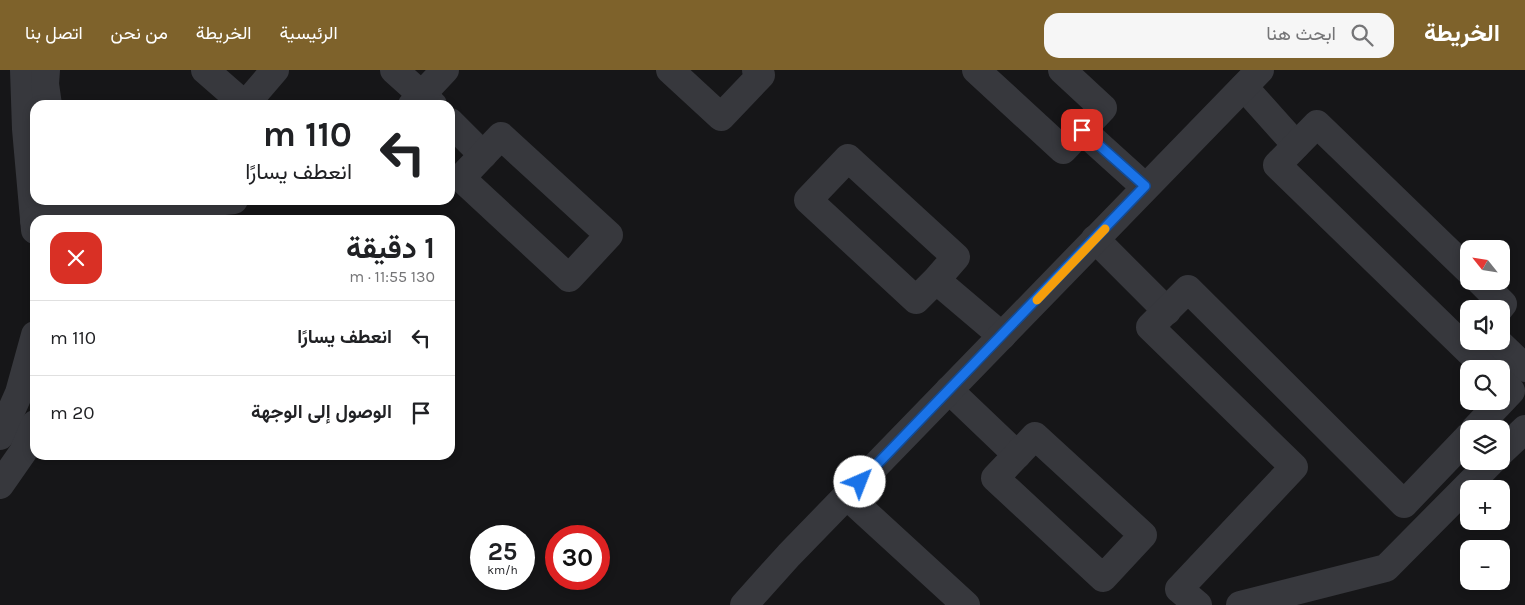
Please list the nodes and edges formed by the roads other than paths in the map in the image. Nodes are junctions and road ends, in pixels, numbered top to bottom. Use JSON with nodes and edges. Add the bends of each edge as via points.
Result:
{"nodes":[{"id":1,"x":24,"y":70,"type":"edge"},
{"id":2,"x":46,"y":70,"type":"edge"},
{"id":3,"x":204,"y":70,"type":"edge"},
{"id":4,"x":275,"y":70,"type":"edge"},
{"id":5,"x":394,"y":70,"type":"edge"},
{"id":6,"x":445,"y":70,"type":"edge"},
{"id":7,"x":670,"y":70,"type":"edge"},
{"id":8,"x":756,"y":70,"type":"edge"},
{"id":9,"x":976,"y":70,"type":"edge"},
{"id":10,"x":1062,"y":70,"type":"edge"},
{"id":11,"x":1252,"y":79,"type":"edge"},
{"id":12,"x":48,"y":100,"type":"edge"},
{"id":13,"x":238,"y":100,"type":"edge"},
{"id":14,"x":248,"y":100,"type":"edge"},
{"id":15,"x":421,"y":100,"type":"edge"},
{"id":16,"x":423,"y":100,"type":"edge"},
{"id":17,"x":455,"y":127,"type":"edge"},
{"id":18,"x":1082,"y":130,"type":"junction"},
{"id":19,"x":30,"y":144,"type":"edge"},
{"id":20,"x":1296,"y":145,"type":"junction"},
{"id":21,"x":483,"y":155,"type":"junction"},
{"id":22,"x":1145,"y":186,"type":"junction"},
{"id":23,"x":183,"y":205,"type":"edge"},
{"id":24,"x":80,"y":215,"type":"edge"},
{"id":25,"x":1095,"y":239,"type":"junction"},
{"id":26,"x":1460,"y":262,"type":"edge"},
{"id":27,"x":936,"y":280,"type":"junction"},
{"id":28,"x":1489,"y":290,"type":"edge"},
{"id":29,"x":1499,"y":300,"type":"edge"},
{"id":30,"x":1167,"y":311,"type":"junction"},
{"id":31,"x":1002,"y":336,"type":"junction"},
{"id":32,"x":1506,"y":350,"type":"edge"},
{"id":33,"x":30,"y":353,"type":"edge"},
{"id":34,"x":1478,"y":360,"type":"edge"},
{"id":35,"x":1525,"y":368,"type":"edge"},
{"id":36,"x":949,"y":390,"type":"junction"},
{"id":37,"x":1493,"y":410,"type":"edge"},
{"id":38,"x":1484,"y":420,"type":"edge"},
{"id":39,"x":1525,"y":429,"type":"edge"},
{"id":40,"x":0,"y":436,"type":"edge"},
{"id":41,"x":30,"y":436,"type":"edge"},
{"id":42,"x":1510,"y":443,"type":"edge"},
{"id":43,"x":1460,"y":445,"type":"edge"},
{"id":44,"x":1017,"y":455,"type":"junction"},
{"id":45,"x":1483,"y":470,"type":"edge"},
{"id":46,"x":0,"y":485,"type":"edge"},
{"id":47,"x":847,"y":496,"type":"junction"},
{"id":48,"x":744,"y":605,"type":"edge"},
{"id":49,"x":966,"y":605,"type":"edge"},
{"id":50,"x":1198,"y":605,"type":"edge"},
{"id":51,"x":1240,"y":605,"type":"edge"}],
"edges":[{"from":1,"to":19,"type":"street","via":[[26,129]]},
{"from":2,"to":12,"type":"street"},
{"from":3,"to":13,"type":"street"},
{"from":4,"to":14,"type":"street"},
{"from":5,"to":15,"type":"street"},
{"from":6,"to":16,"type":"street"},
{"from":7,"to":8,"type":"street","via":[[721,117],[761,75]]},
{"from":9,"to":18,"type":"street","via":[[1063,150]]},
{"from":10,"to":18,"type":"street","via":[[1103,108]]},
{"from":11,"to":20,"type":"street"},
{"from":11,"to":22,"type":"street"},
{"from":17,"to":21,"type":"street"},
{"from":18,"to":22,"type":"street"},
{"from":20,"to":26,"type":"street","via":[[1317,124]]},
{"from":20,"to":34,"type":"street","via":[[1276,165]]},
{"from":21,"to":21,"type":"street","via":[[461,178],[569,278],[609,235],[501,136]]},
{"from":22,"to":25,"type":"street"},
{"from":23,"to":24,"type":"street"},
{"from":25,"to":30,"type":"street"},
{"from":25,"to":31,"type":"street"},
{"from":27,"to":27,"type":"street","via":[[956,258],[848,158],[808,200],[916,300]]},
{"from":27,"to":31,"type":"street"},
{"from":28,"to":29,"type":"street"},
{"from":30,"to":43,"type":"street","via":[[1188,289],[1404,504]]},
{"from":30,"to":50,"type":"street","via":[[1150,327],[1294,467],[1179,589]]},
{"from":31,"to":36,"type":"street"},
{"from":32,"to":35,"type":"street"},
{"from":33,"to":40,"type":"street","via":[[19,393]]},
{"from":36,"to":44,"type":"street"},
{"from":36,"to":47,"type":"street"},
{"from":37,"to":38,"type":"street"},
{"from":39,"to":42,"type":"street"},
{"from":41,"to":46,"type":"street","via":[[23,452]]},
{"from":44,"to":44,"type":"street","via":[[995,478],[1103,578],[1143,535],[1035,436]]},
{"from":45,"to":51,"type":"street","via":[[1386,568]]},
{"from":47,"to":48,"type":"street"},
{"from":47,"to":49,"type":"street"}]}
